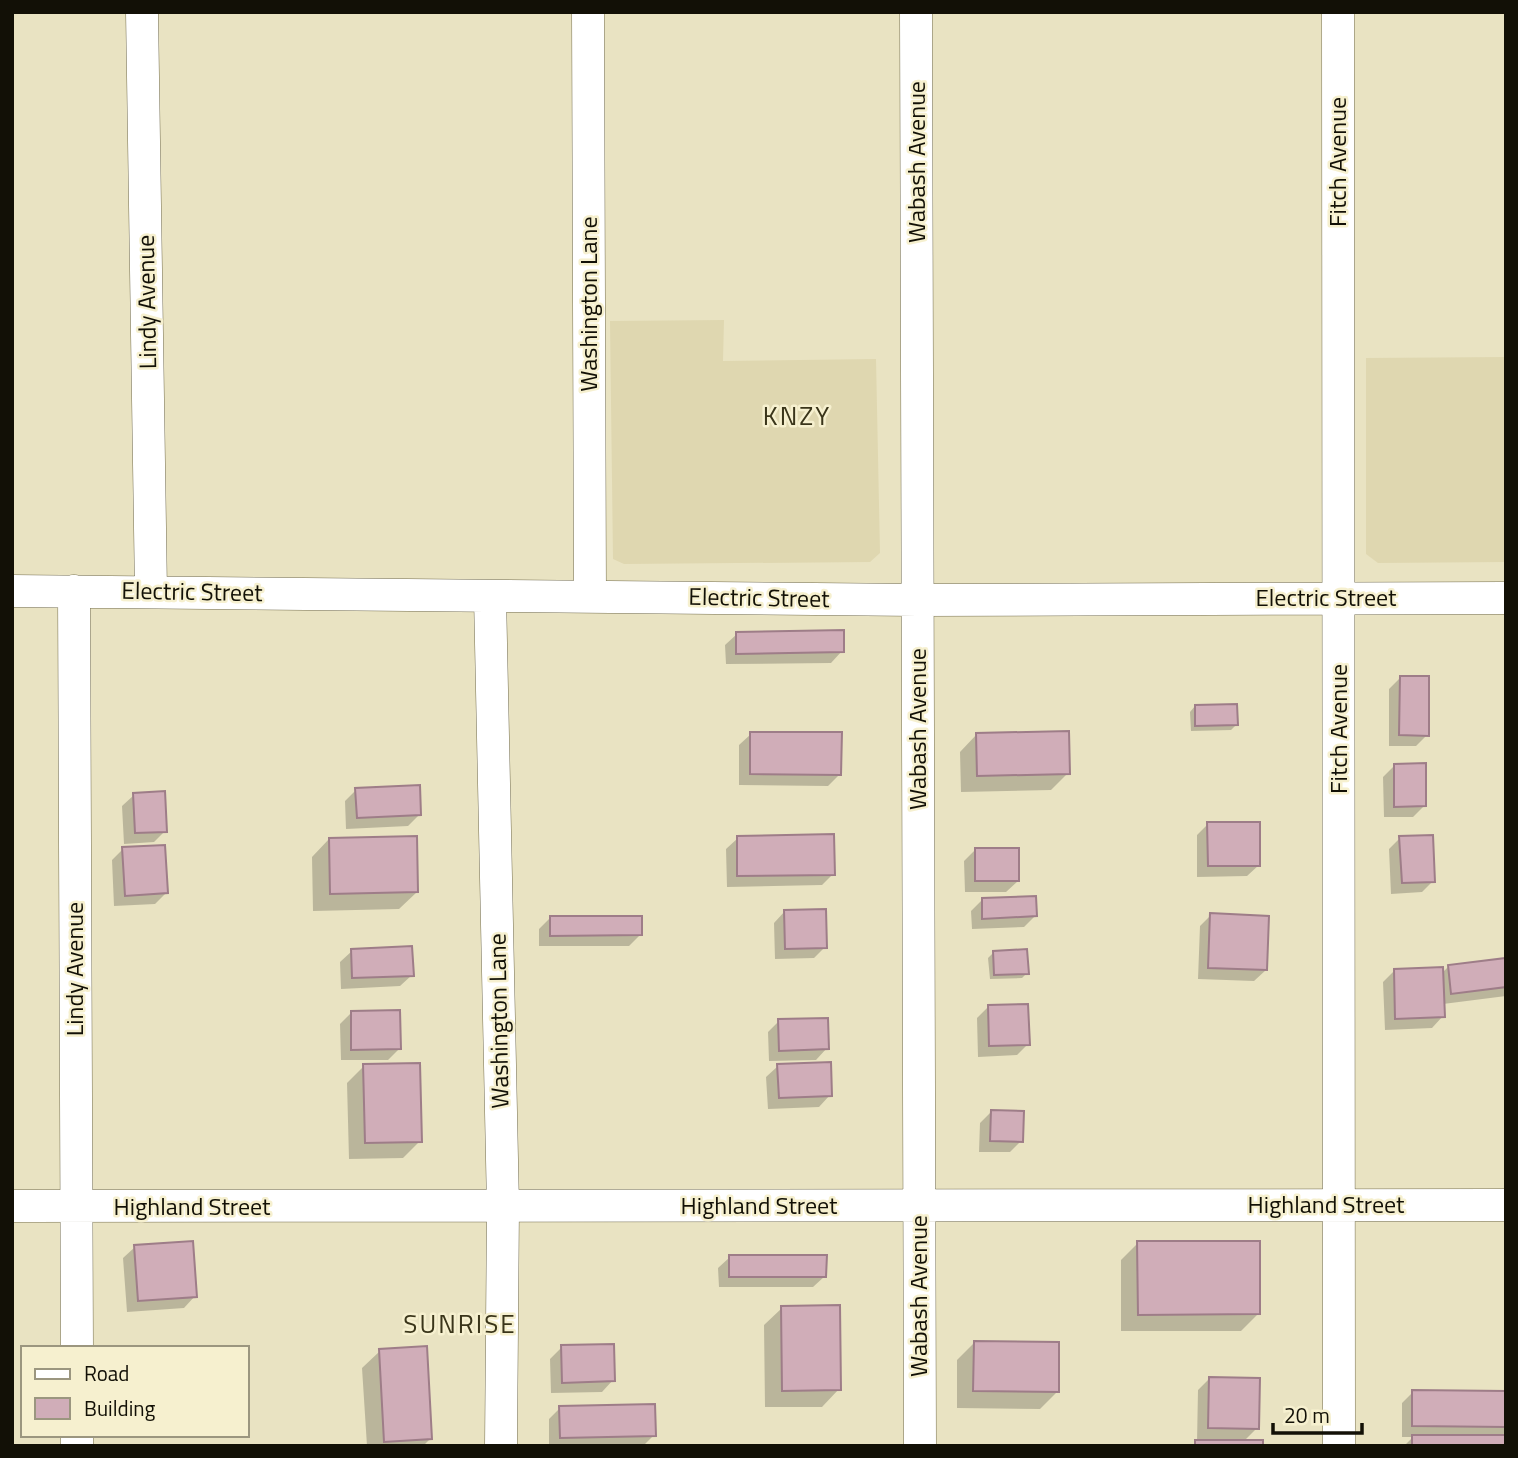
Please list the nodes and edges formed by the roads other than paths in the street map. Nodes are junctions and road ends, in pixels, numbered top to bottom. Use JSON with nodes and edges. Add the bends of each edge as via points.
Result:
{"nodes":[{"id":1,"x":142,"y":12,"type":"edge"},
{"id":2,"x":588,"y":12,"type":"edge"},
{"id":3,"x":916,"y":12,"type":"edge"},
{"id":4,"x":1338,"y":12,"type":"edge"},
{"id":5,"x":12,"y":591,"type":"edge"},
{"id":6,"x":74,"y":591,"type":"junction"},
{"id":7,"x":151,"y":592,"type":"junction"},
{"id":8,"x":490,"y":596,"type":"junction"},
{"id":9,"x":590,"y":596,"type":"junction"},
{"id":10,"x":1339,"y":598,"type":"junction"},
{"id":11,"x":1506,"y":598,"type":"edge"},
{"id":12,"x":918,"y":600,"type":"junction"},
{"id":13,"x":1339,"y":1205,"type":"junction"},
{"id":14,"x":1506,"y":1205,"type":"edge"},
{"id":15,"x":12,"y":1206,"type":"edge"},
{"id":16,"x":503,"y":1206,"type":"junction"},
{"id":17,"x":919,"y":1206,"type":"junction"},
{"id":18,"x":77,"y":1207,"type":"junction"},
{"id":19,"x":77,"y":1346,"type":"edge"},
{"id":20,"x":501,"y":1446,"type":"edge"},
{"id":21,"x":920,"y":1446,"type":"edge"},
{"id":22,"x":1339,"y":1446,"type":"edge"}],
"edges":[{"from":1,"to":7,"type":"street","name":"Lindy Avenue"},
{"from":2,"to":9,"type":"street","name":"Washington Lane"},
{"from":3,"to":12,"type":"street","name":"Wabash Avenue"},
{"from":4,"to":10,"type":"street","name":"Fitch Avenue"},
{"from":5,"to":6,"type":"street","name":"Electric Street"},
{"from":6,"to":7,"type":"street","name":"Electric Street"},
{"from":6,"to":18,"type":"street","name":"Lindy Avenue"},
{"from":7,"to":8,"type":"street","name":"Electric Street"},
{"from":8,"to":9,"type":"street","name":"Electric Street"},
{"from":8,"to":16,"type":"street","name":"Washington Lane"},
{"from":9,"to":12,"type":"street","name":"Electric Street"},
{"from":10,"to":11,"type":"street","name":"Electric Street"},
{"from":10,"to":12,"type":"street","name":"Electric Street"},
{"from":10,"to":13,"type":"street","name":"Fitch Avenue"},
{"from":12,"to":17,"type":"street","name":"Wabash Avenue"},
{"from":13,"to":14,"type":"street","name":"Highland Street"},
{"from":13,"to":17,"type":"street","name":"Highland Street"},
{"from":13,"to":22,"type":"street","name":"Fitch Avenue"},
{"from":15,"to":18,"type":"street","name":"Highland Street"},
{"from":16,"to":17,"type":"street","name":"Highland Street"},
{"from":16,"to":18,"type":"street","name":"Highland Street"},
{"from":16,"to":20,"type":"street","name":"Washington Lane"},
{"from":17,"to":21,"type":"street","name":"Wabash Avenue"},
{"from":18,"to":19,"type":"street","name":"Lindy Avenue"}]}
